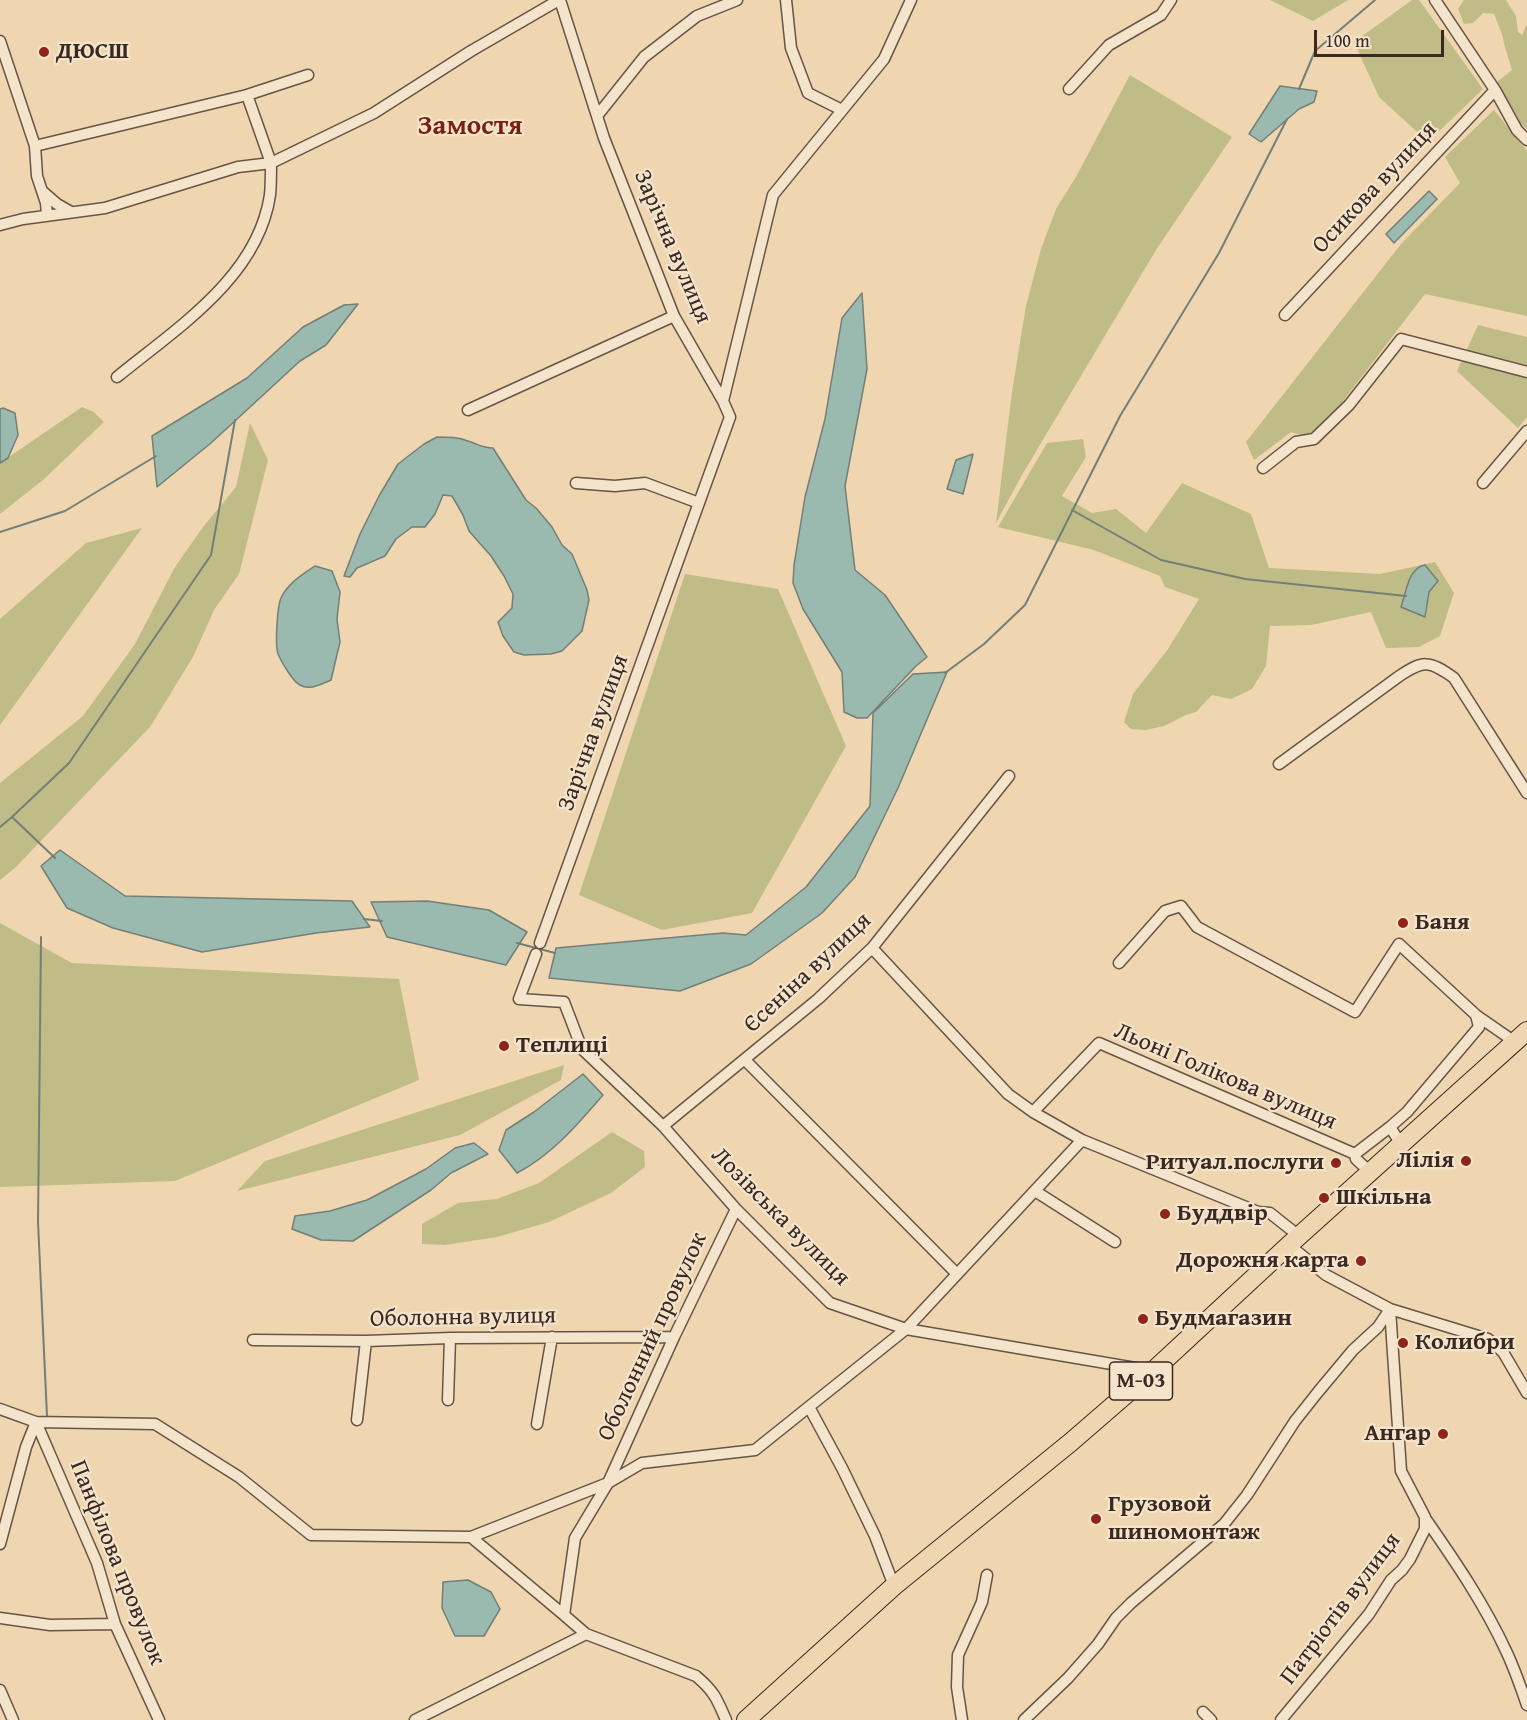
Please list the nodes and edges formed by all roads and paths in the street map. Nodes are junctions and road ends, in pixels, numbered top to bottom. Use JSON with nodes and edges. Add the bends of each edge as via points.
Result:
{"nodes":[{"id":1,"x":559,"y":0,"type":"edge"},
{"id":2,"x":737,"y":0,"type":"edge"},
{"id":3,"x":786,"y":0,"type":"edge"},
{"id":4,"x":911,"y":0,"type":"edge"},
{"id":5,"x":1171,"y":0,"type":"edge"},
{"id":6,"x":1435,"y":0,"type":"edge"},
{"id":7,"x":0,"y":40,"type":"edge"},
{"id":8,"x":308,"y":75,"type":"dead end"},
{"id":9,"x":1069,"y":89,"type":"dead end"},
{"id":10,"x":1495,"y":90,"type":"junction"},
{"id":11,"x":247,"y":95,"type":"junction"},
{"id":12,"x":842,"y":110,"type":"junction"},
{"id":13,"x":597,"y":116,"type":"junction"},
{"id":14,"x":1527,"y":140,"type":"edge"},
{"id":15,"x":35,"y":146,"type":"junction"},
{"id":16,"x":271,"y":163,"type":"junction"},
{"id":17,"x":42,"y":191,"type":"junction"},
{"id":18,"x":72,"y":212,"type":"junction"},
{"id":19,"x":47,"y":215,"type":"junction"},
{"id":20,"x":23,"y":219,"type":"junction"},
{"id":21,"x":0,"y":225,"type":"edge"},
{"id":22,"x":1285,"y":315,"type":"dead end"},
{"id":23,"x":674,"y":316,"type":"junction"},
{"id":24,"x":1527,"y":372,"type":"edge"},
{"id":25,"x":117,"y":376,"type":"dead end"},
{"id":26,"x":723,"y":401,"type":"junction"},
{"id":27,"x":468,"y":410,"type":"dead end"},
{"id":28,"x":1527,"y":431,"type":"edge"},
{"id":29,"x":1263,"y":468,"type":"dead end"},
{"id":30,"x":576,"y":483,"type":"dead end"},
{"id":31,"x":1483,"y":483,"type":"dead end"},
{"id":32,"x":699,"y":503,"type":"junction"},
{"id":33,"x":1279,"y":764,"type":"dead end"},
{"id":34,"x":1009,"y":776,"type":"dead end"},
{"id":35,"x":1527,"y":793,"type":"edge"},
{"id":36,"x":540,"y":943,"type":"dead end"},
{"id":37,"x":872,"y":948,"type":"junction"},
{"id":38,"x":536,"y":954,"type":"dead end"},
{"id":39,"x":1119,"y":963,"type":"dead end"},
{"id":40,"x":1476,"y":1015,"type":"junction"},
{"id":41,"x":1521,"y":1037,"type":"edge"},
{"id":42,"x":745,"y":1060,"type":"junction"},
{"id":43,"x":1033,"y":1112,"type":"junction"},
{"id":44,"x":663,"y":1126,"type":"junction"},
{"id":45,"x":1390,"y":1127,"type":"junction"},
{"id":46,"x":1082,"y":1140,"type":"junction"},
{"id":47,"x":1401,"y":1144,"type":"junction"},
{"id":48,"x":1354,"y":1154,"type":"junction"},
{"id":49,"x":1370,"y":1172,"type":"junction"},
{"id":50,"x":1035,"y":1191,"type":"junction"},
{"id":51,"x":736,"y":1209,"type":"junction"},
{"id":52,"x":1294,"y":1240,"type":"junction"},
{"id":53,"x":1115,"y":1242,"type":"dead end"},
{"id":54,"x":957,"y":1274,"type":"junction"},
{"id":55,"x":1390,"y":1310,"type":"junction"},
{"id":56,"x":906,"y":1329,"type":"junction"},
{"id":57,"x":552,"y":1337,"type":"junction"},
{"id":58,"x":674,"y":1337,"type":"junction"},
{"id":59,"x":450,"y":1338,"type":"junction"},
{"id":60,"x":253,"y":1340,"type":"dead end"},
{"id":61,"x":366,"y":1341,"type":"junction"},
{"id":62,"x":1153,"y":1371,"type":"junction"},
{"id":63,"x":1527,"y":1393,"type":"edge"},
{"id":64,"x":448,"y":1400,"type":"dead end"},
{"id":65,"x":809,"y":1407,"type":"junction"},
{"id":66,"x":0,"y":1409,"type":"edge"},
{"id":67,"x":357,"y":1420,"type":"dead end"},
{"id":68,"x":36,"y":1422,"type":"junction"},
{"id":69,"x":537,"y":1424,"type":"dead end"},
{"id":70,"x":608,"y":1483,"type":"junction"},
{"id":71,"x":1425,"y":1517,"type":"junction"},
{"id":72,"x":471,"y":1537,"type":"junction"},
{"id":73,"x":0,"y":1544,"type":"edge"},
{"id":74,"x":987,"y":1575,"type":"dead end"},
{"id":75,"x":894,"y":1586,"type":"junction"},
{"id":76,"x":564,"y":1615,"type":"junction"},
{"id":77,"x":0,"y":1618,"type":"edge"},
{"id":78,"x":115,"y":1624,"type":"junction"},
{"id":79,"x":586,"y":1634,"type":"junction"},
{"id":80,"x":0,"y":1690,"type":"edge"},
{"id":81,"x":1527,"y":1705,"type":"edge"},
{"id":82,"x":1203,"y":1712,"type":"dead end"},
{"id":83,"x":13,"y":1720,"type":"edge"},
{"id":84,"x":159,"y":1720,"type":"edge"},
{"id":85,"x":415,"y":1720,"type":"edge"},
{"id":86,"x":726,"y":1720,"type":"edge"},
{"id":87,"x":746,"y":1720,"type":"edge"},
{"id":88,"x":962,"y":1720,"type":"edge"},
{"id":89,"x":1024,"y":1720,"type":"edge"},
{"id":90,"x":1211,"y":1720,"type":"edge"},
{"id":91,"x":1281,"y":1720,"type":"edge"}],
"edges":[{"from":1,"to":13,"type":"street","name":"Зарічна вулиця"},
{"from":1,"to":16,"type":"street","via":[[374,113]]},
{"from":2,"to":13,"type":"street","via":[[697,16],[644,57]]},
{"from":3,"to":12,"type":"street","via":[[792,48],[808,93]]},
{"from":4,"to":12,"type":"street","via":[[884,59]]},
{"from":5,"to":9,"type":"street","via":[[1161,15],[1109,45]]},
{"from":6,"to":10,"type":"street"},
{"from":7,"to":15,"type":"street"},
{"from":8,"to":11,"type":"street"},
{"from":10,"to":14,"type":"street","via":[[1517,130]]},
{"from":10,"to":22,"type":"street","name":"Осикова вулиця"},
{"from":11,"to":15,"type":"street"},
{"from":11,"to":16,"type":"street"},
{"from":12,"to":26,"type":"street","via":[[773,195]]},
{"from":13,"to":23,"type":"street","name":"Зарічна вулиця"},
{"from":15,"to":17,"type":"street"},
{"from":16,"to":18,"type":"street","via":[[238,167],[105,208]]},
{"from":16,"to":25,"type":"street","via":[[264,219],[239,268],[213,298]]},
{"from":17,"to":18,"type":"street"},
{"from":17,"to":19,"type":"street"},
{"from":17,"to":20,"type":"street","via":[[36,207]]},
{"from":18,"to":19,"type":"street"},
{"from":19,"to":20,"type":"street"},
{"from":20,"to":21,"type":"street"},
{"from":23,"to":26,"type":"street","name":"Зарічна вулиця"},
{"from":23,"to":27,"type":"street"},
{"from":24,"to":29,"type":"street","via":[[1401,339],[1349,405],[1314,438],[1296,442]]},
{"from":26,"to":32,"type":"street","name":"Зарічна вулиця","via":[[730,417]]},
{"from":28,"to":31,"type":"street"},
{"from":30,"to":32,"type":"street","via":[[645,483]]},
{"from":32,"to":36,"type":"street","name":"Зарічна вулиця"},
{"from":33,"to":35,"type":"street","via":[[1398,676],[1417,665],[1437,666],[1454,678]]},
{"from":34,"to":37,"type":"street","name":"Єсеніна вулиця"},
{"from":37,"to":42,"type":"street","name":"Єсеніна вулиця"},
{"from":37,"to":43,"type":"street","via":[[1008,1094]]},
{"from":38,"to":44,"type":"street","name":"Лозівська вулиця","via":[[519,999],[564,1002],[582,1048]]},
{"from":39,"to":40,"type":"street","via":[[1165,911],[1181,906],[1197,927],[1355,1012],[1400,944]]},
{"from":40,"to":41,"type":"street"},
{"from":40,"to":45,"type":"street","name":"Льоні Голікова вулиця","via":[[1479,1026]]},
{"from":41,"to":47,"type":"highway","number":"М-03"},
{"from":42,"to":44,"type":"street","name":"Єсеніна вулиця"},
{"from":42,"to":54,"type":"street"},
{"from":43,"to":46,"type":"street"},
{"from":43,"to":48,"type":"street","name":"Льоні Голікова вулиця","via":[[1100,1043]]},
{"from":44,"to":51,"type":"street","name":"Лозівська вулиця"},
{"from":45,"to":47,"type":"street"},
{"from":45,"to":48,"type":"street","name":"Льоні Голікова вулиця"},
{"from":46,"to":50,"type":"street"},
{"from":46,"to":52,"type":"street","via":[[1258,1212],[1270,1213]]},
{"from":47,"to":49,"type":"highway","number":"М-03"},
{"from":48,"to":49,"type":"street","name":"Льоні Голікова вулиця"},
{"from":49,"to":52,"type":"highway","number":"М-03"},
{"from":50,"to":53,"type":"street"},
{"from":50,"to":54,"type":"street"},
{"from":51,"to":56,"type":"street","name":"Лозівська вулиця","via":[[830,1303]]},
{"from":51,"to":58,"type":"street","name":"Оболонний провулок"},
{"from":52,"to":55,"type":"street","via":[[1326,1275]]},
{"from":52,"to":62,"type":"highway","number":"М-03"},
{"from":54,"to":56,"type":"street"},
{"from":55,"to":63,"type":"street","via":[[1488,1339],[1503,1352]]},
{"from":55,"to":71,"type":"street","name":"Патріотів вулиця","via":[[1401,1471]]},
{"from":55,"to":89,"type":"street","via":[[1301,1414],[1224,1524],[1131,1603],[1068,1678]]},
{"from":56,"to":62,"type":"street","name":"Лозівська вулиця"},
{"from":56,"to":65,"type":"street"},
{"from":57,"to":58,"type":"street","name":"Оболонна вулиця"},
{"from":57,"to":59,"type":"street","name":"Оболонна вулиця"},
{"from":57,"to":69,"type":"street"},
{"from":58,"to":70,"type":"street","name":"Оболонний провулок"},
{"from":59,"to":61,"type":"street","name":"Оболонна вулиця"},
{"from":59,"to":64,"type":"street"},
{"from":60,"to":61,"type":"street","name":"Оболонна вулиця"},
{"from":61,"to":67,"type":"street"},
{"from":62,"to":75,"type":"highway","number":"М-03"},
{"from":65,"to":70,"type":"street","via":[[755,1450],[642,1463]]},
{"from":65,"to":75,"type":"street","via":[[875,1536]]},
{"from":66,"to":68,"type":"street"},
{"from":68,"to":72,"type":"street","via":[[155,1424],[240,1477],[311,1535]]},
{"from":68,"to":73,"type":"street"},
{"from":68,"to":78,"type":"street","name":"Панфілова провулок","via":[[97,1563]]},
{"from":70,"to":72,"type":"street"},
{"from":70,"to":76,"type":"street","name":"Оболонний провулок","via":[[575,1538]]},
{"from":71,"to":81,"type":"street","via":[[1484,1608],[1508,1654]]},
{"from":71,"to":91,"type":"street","name":"Патріотів вулиця","via":[[1425,1529],[1410,1559]]},
{"from":72,"to":76,"type":"street"},
{"from":74,"to":88,"type":"street","via":[[982,1602],[958,1655]]},
{"from":75,"to":87,"type":"highway","number":"М-03"},
{"from":76,"to":79,"type":"street"},
{"from":77,"to":78,"type":"street","via":[[50,1625]]},
{"from":78,"to":84,"type":"street","name":"Панфілова провулок"},
{"from":79,"to":85,"type":"street"},
{"from":79,"to":86,"type":"street","via":[[696,1676],[709,1687]]},
{"from":80,"to":83,"type":"street"},
{"from":82,"to":90,"type":"street"}]}
